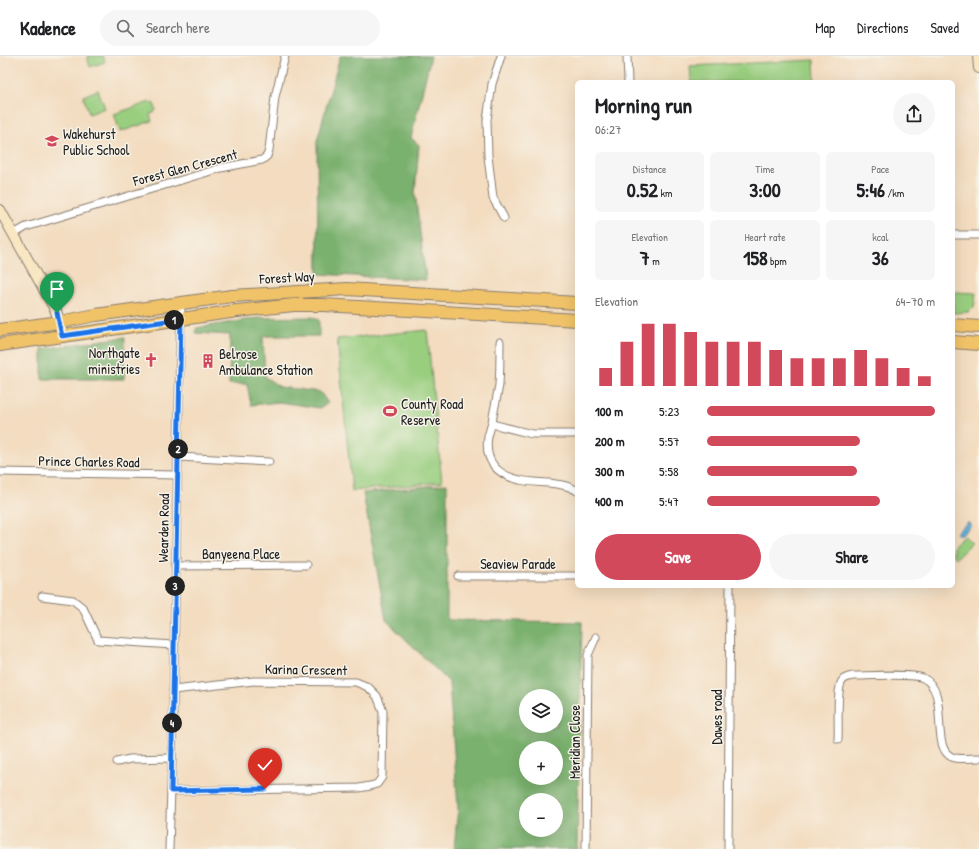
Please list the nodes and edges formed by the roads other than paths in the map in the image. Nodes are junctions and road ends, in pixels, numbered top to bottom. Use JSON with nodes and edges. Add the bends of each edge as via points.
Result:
{"nodes":[{"id":1,"x":285,"y":56,"type":"edge"},
{"id":2,"x":501,"y":56,"type":"edge"},
{"id":3,"x":627,"y":56,"type":"edge"},
{"id":4,"x":978,"y":56,"type":"edge"},
{"id":5,"x":979,"y":68,"type":"edge"},
{"id":6,"x":628,"y":80,"type":"edge"},
{"id":7,"x":0,"y":210,"type":"edge"},
{"id":8,"x":504,"y":218,"type":"dead end"},
{"id":9,"x":14,"y":234,"type":"junction"},
{"id":10,"x":955,"y":235,"type":"edge"},
{"id":11,"x":979,"y":235,"type":"edge"},
{"id":12,"x":181,"y":303,"type":"junction"},
{"id":13,"x":575,"y":303,"type":"edge"},
{"id":14,"x":181,"y":319,"type":"junction"},
{"id":15,"x":575,"y":320,"type":"edge"},
{"id":16,"x":60,"y":322,"type":"junction"},
{"id":17,"x":955,"y":325,"type":"edge"},
{"id":18,"x":979,"y":327,"type":"edge"},
{"id":19,"x":0,"y":330,"type":"edge"},
{"id":20,"x":62,"y":336,"type":"junction"},
{"id":21,"x":500,"y":342,"type":"dead end"},
{"id":22,"x":955,"y":342,"type":"edge"},
{"id":23,"x":979,"y":344,"type":"edge"},
{"id":24,"x":0,"y":345,"type":"edge"},
{"id":25,"x":492,"y":424,"type":"junction"},
{"id":26,"x":575,"y":434,"type":"edge"},
{"id":27,"x":178,"y":458,"type":"junction"},
{"id":28,"x":268,"y":462,"type":"dead end"},
{"id":29,"x":0,"y":472,"type":"edge"},
{"id":30,"x":177,"y":476,"type":"junction"},
{"id":31,"x":575,"y":490,"type":"edge"},
{"id":32,"x":175,"y":566,"type":"junction"},
{"id":33,"x":306,"y":566,"type":"dead end"},
{"id":34,"x":458,"y":576,"type":"dead end"},
{"id":35,"x":575,"y":576,"type":"edge"},
{"id":36,"x":730,"y":588,"type":"edge"},
{"id":37,"x":42,"y":596,"type":"dead end"},
{"id":38,"x":596,"y":637,"type":"dead end"},
{"id":39,"x":173,"y":645,"type":"junction"},
{"id":40,"x":172,"y":690,"type":"junction"},
{"id":41,"x":838,"y":739,"type":"dead end"},
{"id":42,"x":172,"y":758,"type":"junction"},
{"id":43,"x":979,"y":758,"type":"edge"},
{"id":44,"x":117,"y":762,"type":"dead end"},
{"id":45,"x":171,"y":791,"type":"junction"},
{"id":46,"x":169,"y":849,"type":"edge"},
{"id":47,"x":586,"y":849,"type":"edge"},
{"id":48,"x":728,"y":849,"type":"edge"}],
"edges":[{"from":1,"to":9,"type":"street","name":"Forest Glen Crescent","via":[[275,97],[269,150],[262,160],[221,168],[26,227]]},
{"from":2,"to":8,"type":"street","via":[[492,84],[487,134],[493,198]]},
{"from":3,"to":6,"type":"street"},
{"from":4,"to":5,"type":"street"},
{"from":7,"to":9,"type":"street"},
{"from":9,"to":16,"type":"street"},
{"from":10,"to":11,"type":"street"},
{"from":12,"to":13,"type":"main road","name":"Forest Way","via":[[263,294],[347,289]]},
{"from":12,"to":14,"type":"street","name":"Wearden Road"},
{"from":12,"to":16,"type":"main road","name":"Forest Way"},
{"from":14,"to":15,"type":"main road","name":"Forest Way","via":[[319,304]]},
{"from":14,"to":20,"type":"main road","name":"Forest Way"},
{"from":14,"to":27,"type":"street","name":"Wearden Road"},
{"from":16,"to":19,"type":"main road","name":"Forest Way"},
{"from":16,"to":20,"type":"street"},
{"from":17,"to":18,"type":"main road"},
{"from":20,"to":24,"type":"main road","name":"Forest Way"},
{"from":21,"to":25,"type":"street","via":[[499,385]]},
{"from":22,"to":23,"type":"main road"},
{"from":25,"to":26,"type":"street","via":[[532,434]]},
{"from":25,"to":31,"type":"street","via":[[488,436],[488,456],[497,470],[507,477],[520,481],[564,486]]},
{"from":27,"to":28,"type":"street"},
{"from":27,"to":30,"type":"street","name":"Wearden Road"},
{"from":29,"to":30,"type":"street","name":"Prince Charles Road"},
{"from":30,"to":32,"type":"street","name":"Wearden Road"},
{"from":32,"to":33,"type":"street","name":"Banyeena Place"},
{"from":32,"to":39,"type":"street","name":"Wearden Road"},
{"from":34,"to":35,"type":"street","name":"Seaview Parade"},
{"from":36,"to":48,"type":"street","name":"Dawes road"},
{"from":37,"to":39,"type":"street","via":[[74,600],[84,608],[98,640]]},
{"from":38,"to":47,"type":"street","name":"Meridian Close","via":[[588,655]]},
{"from":39,"to":40,"type":"street","name":"Wearden Road"},
{"from":40,"to":42,"type":"street","name":"Wearden Road"},
{"from":40,"to":45,"type":"street","name":"Karina Crescent","via":[[254,681],[356,682],[368,687],[377,696],[383,711],[383,763],[382,777],[377,784],[359,788]]},
{"from":41,"to":43,"type":"street","via":[[839,691],[841,682],[846,678],[923,677],[936,691],[945,751],[951,756]]},
{"from":42,"to":44,"type":"street","via":[[130,759]]},
{"from":42,"to":45,"type":"street","name":"Wearden Road"},
{"from":45,"to":46,"type":"street","name":"Wearden Road"}]}
